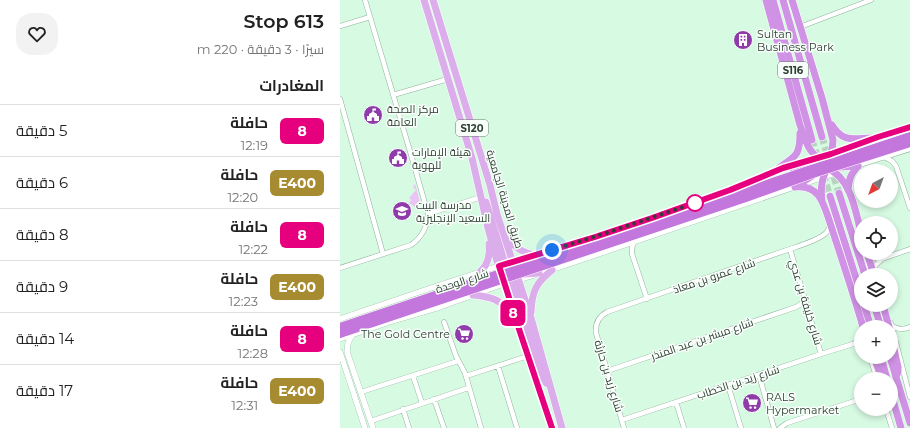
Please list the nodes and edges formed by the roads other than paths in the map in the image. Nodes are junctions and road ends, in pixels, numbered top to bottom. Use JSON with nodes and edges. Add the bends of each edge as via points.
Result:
{"nodes":[{"id":1,"x":365,"y":0,"type":"edge"},
{"id":2,"x":424,"y":0,"type":"edge"},
{"id":3,"x":433,"y":0,"type":"edge"},
{"id":4,"x":763,"y":0,"type":"edge"},
{"id":5,"x":766,"y":0,"type":"edge"},
{"id":6,"x":773,"y":0,"type":"edge"},
{"id":7,"x":783,"y":0,"type":"edge"},
{"id":8,"x":792,"y":0,"type":"edge"},
{"id":9,"x":871,"y":0,"type":"edge"},
{"id":10,"x":370,"y":17,"type":"junction"},
{"id":11,"x":340,"y":26,"type":"edge"},
{"id":12,"x":774,"y":26,"type":"junction"},
{"id":13,"x":800,"y":27,"type":"junction"},
{"id":14,"x":448,"y":79,"type":"junction"},
{"id":15,"x":393,"y":95,"type":"junction"},
{"id":16,"x":340,"y":98,"type":"edge"},
{"id":17,"x":828,"y":118,"type":"junction"},
{"id":18,"x":800,"y":125,"type":"junction"},
{"id":19,"x":910,"y":127,"type":"edge"},
{"id":20,"x":910,"y":136,"type":"edge"},
{"id":21,"x":822,"y":137,"type":"tunnel mouth"},
{"id":22,"x":876,"y":138,"type":"junction"},
{"id":23,"x":812,"y":140,"type":"tunnel mouth"},
{"id":24,"x":910,"y":143,"type":"edge"},
{"id":25,"x":910,"y":149,"type":"edge"},
{"id":26,"x":832,"y":150,"type":"junction"},
{"id":27,"x":842,"y":150,"type":"junction"},
{"id":28,"x":815,"y":155,"type":"junction"},
{"id":29,"x":884,"y":157,"type":"junction"},
{"id":30,"x":864,"y":164,"type":"edge"},
{"id":31,"x":827,"y":166,"type":"junction"},
{"id":32,"x":854,"y":166,"type":"edge"},
{"id":33,"x":783,"y":168,"type":"junction"},
{"id":34,"x":854,"y":168,"type":"edge"},
{"id":35,"x":775,"y":171,"type":"junction"},
{"id":36,"x":854,"y":171,"type":"edge"},
{"id":37,"x":838,"y":176,"type":"junction"},
{"id":38,"x":822,"y":181,"type":"junction"},
{"id":39,"x":478,"y":185,"type":"junction"},
{"id":40,"x":795,"y":187,"type":"junction"},
{"id":41,"x":848,"y":190,"type":"junction"},
{"id":42,"x":838,"y":193,"type":"tunnel mouth"},
{"id":43,"x":830,"y":196,"type":"tunnel mouth"},
{"id":44,"x":481,"y":197,"type":"junction"},
{"id":45,"x":823,"y":203,"type":"junction"},
{"id":46,"x":910,"y":208,"type":"edge"},
{"id":47,"x":428,"y":214,"type":"junction"},
{"id":48,"x":856,"y":216,"type":"edge"},
{"id":49,"x":831,"y":225,"type":"junction"},
{"id":50,"x":488,"y":228,"type":"junction"},
{"id":51,"x":505,"y":238,"type":"junction"},
{"id":52,"x":634,"y":242,"type":"junction"},
{"id":53,"x":621,"y":246,"type":"junction"},
{"id":54,"x":790,"y":249,"type":"junction"},
{"id":55,"x":910,"y":250,"type":"edge"},
{"id":56,"x":383,"y":254,"type":"junction"},
{"id":57,"x":632,"y":254,"type":"junction"},
{"id":58,"x":898,"y":254,"type":"edge"},
{"id":59,"x":535,"y":255,"type":"junction"},
{"id":60,"x":881,"y":260,"type":"edge"},
{"id":61,"x":513,"y":262,"type":"junction"},
{"id":62,"x":502,"y":265,"type":"junction"},
{"id":63,"x":340,"y":268,"type":"edge"},
{"id":64,"x":863,"y":268,"type":"edge"},
{"id":65,"x":874,"y":268,"type":"edge"},
{"id":66,"x":552,"y":270,"type":"junction"},
{"id":67,"x":480,"y":272,"type":"junction"},
{"id":68,"x":854,"y":272,"type":"edge"},
{"id":69,"x":539,"y":273,"type":"joint"},
{"id":70,"x":518,"y":276,"type":"junction"},
{"id":71,"x":508,"y":283,"type":"junction"},
{"id":72,"x":474,"y":295,"type":"junction"},
{"id":73,"x":647,"y":299,"type":"junction"},
{"id":74,"x":805,"y":299,"type":"junction"},
{"id":75,"x":796,"y":307,"type":"junction"},
{"id":76,"x":808,"y":310,"type":"junction"},
{"id":77,"x":860,"y":316,"type":"junction"},
{"id":78,"x":514,"y":317,"type":"junction"},
{"id":79,"x":531,"y":318,"type":"junction"},
{"id":80,"x":340,"y":319,"type":"edge"},
{"id":81,"x":860,"y":320,"type":"edge"},
{"id":82,"x":861,"y":320,"type":"edge"},
{"id":83,"x":444,"y":322,"type":"dead end"},
{"id":84,"x":597,"y":324,"type":"joint"},
{"id":85,"x":340,"y":327,"type":"edge"},
{"id":86,"x":910,"y":327,"type":"edge"},
{"id":87,"x":898,"y":328,"type":"edge"},
{"id":88,"x":904,"y":329,"type":"junction"},
{"id":89,"x":340,"y":334,"type":"edge"},
{"id":90,"x":352,"y":335,"type":"junction"},
{"id":91,"x":898,"y":336,"type":"edge"},
{"id":92,"x":340,"y":339,"type":"edge"},
{"id":93,"x":853,"y":344,"type":"edge"},
{"id":94,"x":340,"y":352,"type":"edge"},
{"id":95,"x":821,"y":354,"type":"junction"},
{"id":96,"x":528,"y":356,"type":"junction"},
{"id":97,"x":898,"y":356,"type":"edge"},
{"id":98,"x":458,"y":361,"type":"junction"},
{"id":99,"x":498,"y":366,"type":"junction"},
{"id":100,"x":607,"y":371,"type":"junction"},
{"id":101,"x":759,"y":375,"type":"junction"},
{"id":102,"x":414,"y":376,"type":"junction"},
{"id":103,"x":466,"y":376,"type":"junction"},
{"id":104,"x":904,"y":377,"type":"junction"},
{"id":105,"x":910,"y":380,"type":"edge"},
{"id":106,"x":351,"y":384,"type":"junction"},
{"id":107,"x":898,"y":384,"type":"edge"},
{"id":108,"x":728,"y":385,"type":"junction"},
{"id":109,"x":468,"y":388,"type":"junction"},
{"id":110,"x":551,"y":389,"type":"junction"},
{"id":111,"x":361,"y":392,"type":"junction"},
{"id":112,"x":910,"y":394,"type":"edge"},
{"id":113,"x":434,"y":399,"type":"junction"},
{"id":114,"x":854,"y":401,"type":"edge"},
{"id":115,"x":676,"y":402,"type":"junction"},
{"id":116,"x":422,"y":403,"type":"junction"},
{"id":117,"x":403,"y":409,"type":"junction"},
{"id":118,"x":888,"y":416,"type":"edge"},
{"id":119,"x":898,"y":416,"type":"edge"},
{"id":120,"x":371,"y":420,"type":"junction"},
{"id":121,"x":622,"y":420,"type":"junction"},
{"id":122,"x":910,"y":423,"type":"edge"},
{"id":123,"x":365,"y":428,"type":"edge"},
{"id":124,"x":373,"y":428,"type":"edge"},
{"id":125,"x":409,"y":428,"type":"edge"},
{"id":126,"x":444,"y":428,"type":"edge"},
{"id":127,"x":481,"y":428,"type":"edge"},
{"id":128,"x":516,"y":428,"type":"edge"},
{"id":129,"x":552,"y":428,"type":"edge"},
{"id":130,"x":562,"y":428,"type":"edge"},
{"id":131,"x":624,"y":428,"type":"edge"},
{"id":132,"x":684,"y":428,"type":"edge"},
{"id":133,"x":741,"y":428,"type":"edge"},
{"id":134,"x":774,"y":428,"type":"edge"},
{"id":135,"x":780,"y":428,"type":"edge"},
{"id":136,"x":892,"y":428,"type":"edge"},
{"id":137,"x":902,"y":428,"type":"edge"}],
"edges":[{"from":1,"to":10,"type":"street"},
{"from":2,"to":14,"type":"main road","name":"طريق المدينة الجامعية","number":"S120"},
{"from":3,"to":51,"type":"main road","name":"طريق المدينة الجامعية","number":"S120"},
{"from":4,"to":12,"type":"street","via":[[768,19]]},
{"from":5,"to":12,"type":"highway"},
{"from":6,"to":23,"type":"highway","number":"S116"},
{"from":7,"to":21,"type":"highway","number":"S116"},
{"from":8,"to":13,"type":"highway"},
{"from":9,"to":13,"type":"street"},
{"from":10,"to":11,"type":"street"},
{"from":10,"to":15,"type":"street"},
{"from":12,"to":18,"type":"highway"},
{"from":13,"to":17,"type":"highway"},
{"from":14,"to":15,"type":"street"},
{"from":14,"to":39,"type":"main road","name":"طريق المدينة الجامعية","number":"S120"},
{"from":15,"to":47,"type":"street"},
{"from":16,"to":56,"type":"street"},
{"from":17,"to":22,"type":"highway","via":[[835,130],[846,138]]},
{"from":17,"to":26,"type":"highway","via":[[833,140]]},
{"from":18,"to":28,"type":"highway","via":[[806,145]]},
{"from":18,"to":35,"type":"highway","via":[[798,151],[793,158]]},
{"from":19,"to":22,"type":"street"},
{"from":20,"to":85,"type":"highway","name":"شارع الوحدة","bridge":true},
{"from":22,"to":27,"type":"street"},
{"from":24,"to":89,"type":"highway","name":"شارع الوحدة","bridge":true},
{"from":25,"to":29,"type":"street"},
{"from":26,"to":27,"type":"street"},
{"from":26,"to":28,"type":"highway","via":[[824,155]]},
{"from":26,"to":31,"type":"highway"},
{"from":27,"to":31,"type":"highway"},
{"from":28,"to":31,"type":"highway"},
{"from":28,"to":33,"type":"street"},
{"from":29,"to":30,"type":"street"},
{"from":29,"to":46,"type":"street","via":[[896,166]]},
{"from":31,"to":32,"type":"highway"},
{"from":31,"to":33,"type":"highway"},
{"from":31,"to":37,"type":"highway"},
{"from":31,"to":38,"type":"highway"},
{"from":31,"to":40,"type":"highway"},
{"from":33,"to":35,"type":"street"},
{"from":34,"to":37,"type":"street"},
{"from":35,"to":59,"type":"street","via":[[716,196]]},
{"from":36,"to":41,"type":"highway"},
{"from":37,"to":38,"type":"highway"},
{"from":37,"to":41,"type":"highway"},
{"from":38,"to":40,"type":"street"},
{"from":38,"to":45,"type":"highway"},
{"from":39,"to":44,"type":"main road","name":"طريق المدينة الجامعية","number":"S120"},
{"from":39,"to":62,"type":"main road","via":[[486,201]]},
{"from":40,"to":45,"type":"highway","via":[[812,190],[819,195]]},
{"from":40,"to":52,"type":"street"},
{"from":41,"to":48,"type":"highway"},
{"from":42,"to":64,"type":"highway"},
{"from":43,"to":68,"type":"highway"},
{"from":44,"to":47,"type":"street"},
{"from":44,"to":50,"type":"main road","name":"طريق المدينة الجامعية","number":"S120"},
{"from":45,"to":49,"type":"highway"},
{"from":47,"to":56,"type":"street","via":[[426,228],[417,240]]},
{"from":49,"to":54,"type":"street","name":"شارع عمرو بن معاذ","via":[[821,237]]},
{"from":49,"to":77,"type":"highway"},
{"from":50,"to":62,"type":"main road","name":"طريق المدينة الجامعية","number":"S120"},
{"from":50,"to":67,"type":"main road","via":[[490,254]]},
{"from":51,"to":59,"type":"main road","via":[[527,254]]},
{"from":51,"to":61,"type":"main road","name":"طريق المدينة الجامعية","number":"S120"},
{"from":52,"to":53,"type":"street"},
{"from":52,"to":57,"type":"street"},
{"from":53,"to":57,"type":"street"},
{"from":53,"to":66,"type":"street"},
{"from":54,"to":73,"type":"street","name":"شارع عمرو بن معاذ"},
{"from":54,"to":74,"type":"street","name":"شارع خليفة بن عدي"},
{"from":55,"to":58,"type":"street"},
{"from":56,"to":63,"type":"street"},
{"from":57,"to":73,"type":"street"},
{"from":59,"to":61,"type":"street"},
{"from":60,"to":65,"type":"street"},
{"from":61,"to":62,"type":"street"},
{"from":61,"to":70,"type":"main road","name":"طريق المدينة الجامعية","number":"S120"},
{"from":62,"to":67,"type":"street"},
{"from":62,"to":70,"type":"main road"},
{"from":62,"to":71,"type":"main road","via":[[507,272]]},
{"from":66,"to":69,"type":"street"},
{"from":66,"to":79,"type":"main road","via":[[542,278],[534,291]]},
{"from":67,"to":80,"type":"street"},
{"from":69,"to":70,"type":"main road"},
{"from":70,"to":71,"type":"street"},
{"from":70,"to":79,"type":"main road","name":"طريق المدينة الجامعية","number":"S120"},
{"from":71,"to":72,"type":"street"},
{"from":71,"to":78,"type":"main road"},
{"from":71,"to":110,"type":"main road","via":[[543,377]]},
{"from":72,"to":78,"type":"main road","via":[[493,298],[505,306]]},
{"from":72,"to":90,"type":"street"},
{"from":73,"to":84,"type":"street","name":"شارع عمرو بن معاذ","via":[[607,312]]},
{"from":74,"to":75,"type":"street","name":"شارع مبشر بن عبد المنذر"},
{"from":74,"to":76,"type":"street","name":"شارع خليفة بن عدي"},
{"from":75,"to":76,"type":"street"},
{"from":75,"to":100,"type":"street","name":"شارع مبشر بن عبد المنذر"},
{"from":76,"to":95,"type":"street","name":"شارع خليفة بن عدي"},
{"from":77,"to":81,"type":"street"},
{"from":77,"to":82,"type":"highway"},
{"from":78,"to":96,"type":"main road"},
{"from":79,"to":110,"type":"main road","name":"طريق المدينة الجامعية","number":"S120"},
{"from":83,"to":98,"type":"street"},
{"from":84,"to":100,"type":"street","name":"شارع زيد بن حارثة","via":[[596,333]]},
{"from":86,"to":88,"type":"street"},
{"from":87,"to":88,"type":"street"},
{"from":88,"to":91,"type":"street"},
{"from":90,"to":92,"type":"street"},
{"from":90,"to":111,"type":"street","via":[[347,352]]},
{"from":93,"to":95,"type":"street","name":"شارع زيد بن الخطاب"},
{"from":94,"to":106,"type":"street"},
{"from":95,"to":101,"type":"street","name":"شارع زيد بن الخطاب"},
{"from":96,"to":99,"type":"street"},
{"from":96,"to":129,"type":"main road"},
{"from":97,"to":104,"type":"street"},
{"from":98,"to":102,"type":"street"},
{"from":98,"to":103,"type":"street"},
{"from":99,"to":103,"type":"street"},
{"from":99,"to":128,"type":"street"},
{"from":100,"to":121,"type":"street","name":"شارع زيد بن حارثة"},
{"from":101,"to":108,"type":"street","name":"شارع زيد بن الخطاب"},
{"from":101,"to":134,"type":"street"},
{"from":102,"to":111,"type":"street"},
{"from":102,"to":116,"type":"street"},
{"from":103,"to":109,"type":"street"},
{"from":104,"to":105,"type":"street"},
{"from":104,"to":112,"type":"street"},
{"from":106,"to":111,"type":"street","via":[[356,385]]},
{"from":106,"to":123,"type":"street"},
{"from":107,"to":122,"type":"highway"},
{"from":108,"to":115,"type":"street","name":"شارع زيد بن الخطاب"},
{"from":108,"to":133,"type":"street"},
{"from":109,"to":113,"type":"street"},
{"from":109,"to":127,"type":"street"},
{"from":110,"to":130,"type":"main road","name":"طريق المدينة الجامعية","number":"S120"},
{"from":111,"to":120,"type":"street"},
{"from":113,"to":116,"type":"street"},
{"from":113,"to":126,"type":"street"},
{"from":114,"to":135,"type":"street","via":[[787,423]]},
{"from":115,"to":121,"type":"street","name":"شارع زيد بن الخطاب"},
{"from":115,"to":132,"type":"street"},
{"from":116,"to":117,"type":"street"},
{"from":117,"to":120,"type":"street"},
{"from":117,"to":125,"type":"street"},
{"from":118,"to":136,"type":"street"},
{"from":119,"to":137,"type":"highway"},
{"from":120,"to":124,"type":"street"},
{"from":121,"to":131,"type":"street","name":"شارع زيد بن حارثة"}]}
